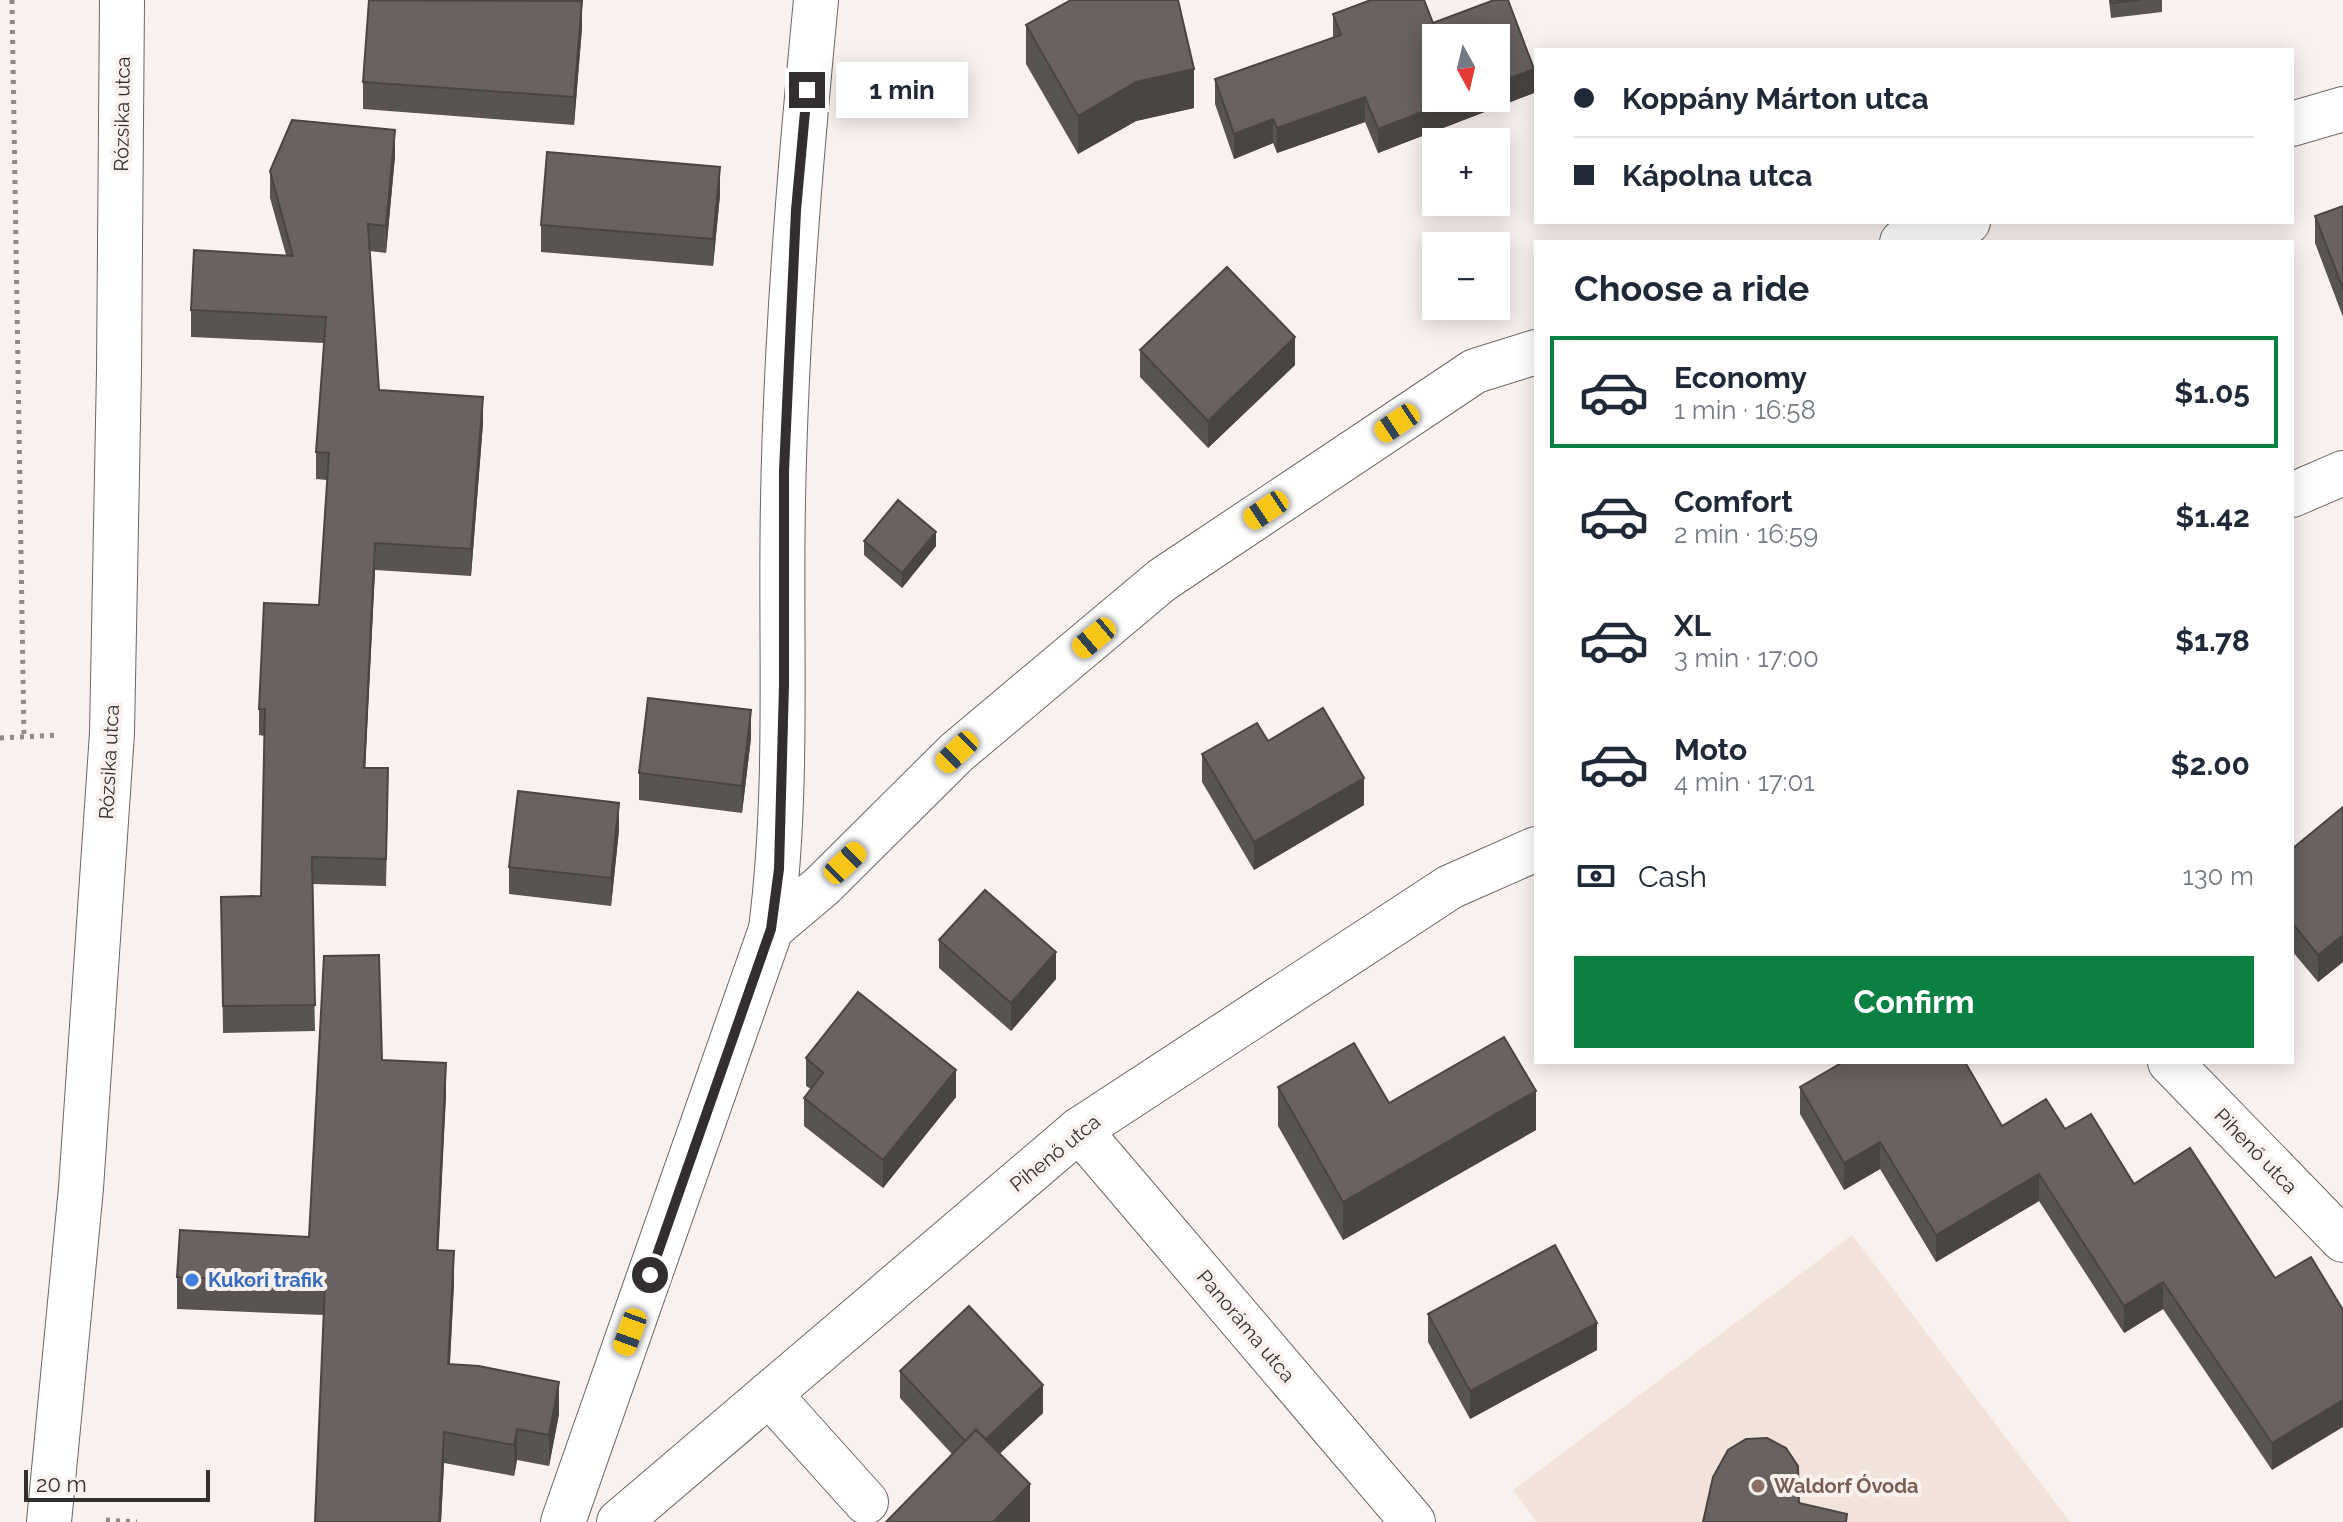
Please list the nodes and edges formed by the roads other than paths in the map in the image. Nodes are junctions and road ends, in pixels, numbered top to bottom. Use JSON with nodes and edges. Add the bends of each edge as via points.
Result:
{"nodes":[{"id":1,"x":122,"y":0,"type":"edge"},
{"id":2,"x":816,"y":0,"type":"edge"},
{"id":3,"x":2343,"y":109,"type":"edge"},
{"id":4,"x":2294,"y":123,"type":"edge"},
{"id":5,"x":1961,"y":224,"type":"edge"},
{"id":6,"x":1909,"y":240,"type":"edge"},
{"id":7,"x":1534,"y":353,"type":"edge"},
{"id":8,"x":2343,"y":473,"type":"edge"},
{"id":9,"x":2294,"y":494,"type":"edge"},
{"id":10,"x":1534,"y":850,"type":"edge"},
{"id":11,"x":771,"y":929,"type":"junction"},
{"id":12,"x":2172,"y":1064,"type":"edge"},
{"id":13,"x":1079,"y":1130,"type":"junction"},
{"id":14,"x":2343,"y":1240,"type":"edge"},
{"id":15,"x":769,"y":1394,"type":"junction"},
{"id":16,"x":866,"y":1502,"type":"dead end"},
{"id":17,"x":49,"y":1522,"type":"edge"},
{"id":18,"x":563,"y":1522,"type":"edge"},
{"id":19,"x":619,"y":1522,"type":"edge"},
{"id":20,"x":1413,"y":1522,"type":"edge"}],
"edges":[{"from":1,"to":17,"type":"street","name":"Rózsika utca","via":[[112,733],[81,1188]]},
{"from":2,"to":11,"type":"street","via":[[795,225],[783,501],[779,869]]},
{"from":3,"to":4,"type":"street"},
{"from":5,"to":6,"type":"street"},
{"from":7,"to":11,"type":"street","via":[[1475,371],[1162,580],[957,752],[822,886]]},
{"from":8,"to":9,"type":"street"},
{"from":10,"to":13,"type":"street","name":"Pihenő utca","via":[[1450,887]]},
{"from":11,"to":18,"type":"street"},
{"from":12,"to":14,"type":"street","name":"Pihenő utca"},
{"from":13,"to":15,"type":"street","name":"Pihenő utca"},
{"from":13,"to":20,"type":"street","name":"Panoráma utca"},
{"from":15,"to":16,"type":"street"},
{"from":15,"to":19,"type":"street","name":"Pihenő utca"}]}
